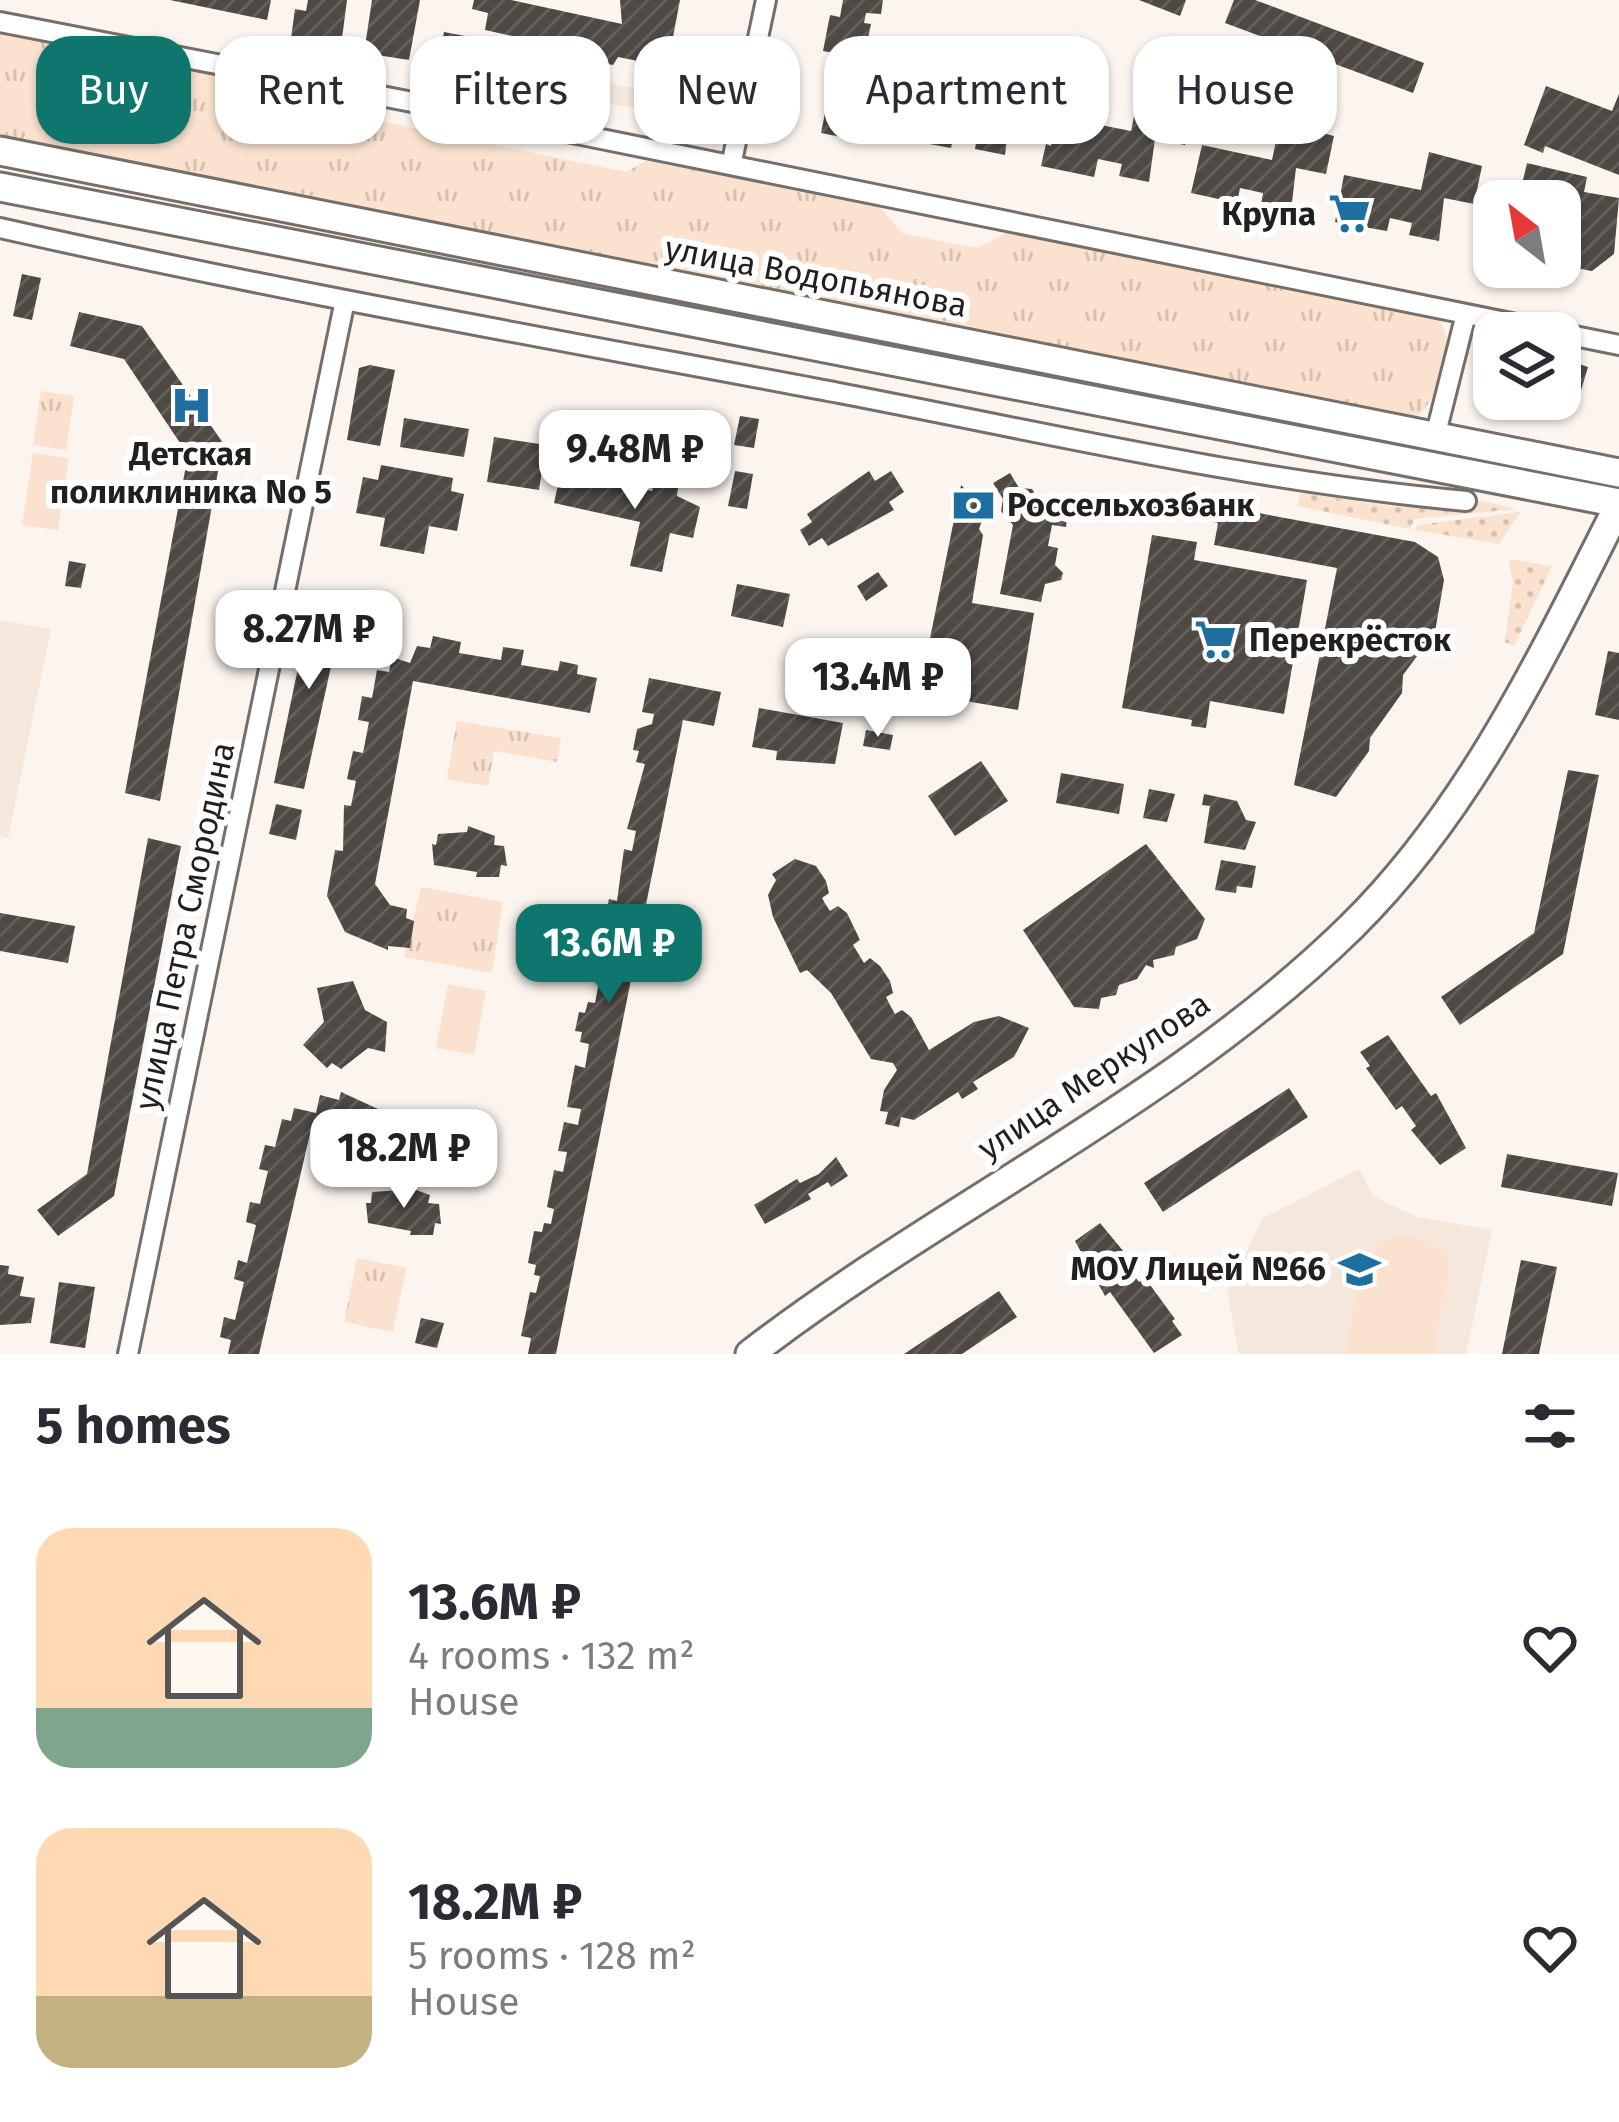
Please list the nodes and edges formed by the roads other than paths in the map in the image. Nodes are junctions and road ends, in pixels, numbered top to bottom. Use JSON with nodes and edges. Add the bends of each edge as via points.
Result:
{"nodes":[{"id":1,"x":766,"y":0,"type":"edge"},
{"id":2,"x":0,"y":22,"type":"edge"},
{"id":3,"x":0,"y":151,"type":"edge"},
{"id":4,"x":732,"y":161,"type":"junction"},
{"id":5,"x":0,"y":188,"type":"edge"},
{"id":6,"x":0,"y":228,"type":"edge"},
{"id":7,"x":345,"y":300,"type":"junction"},
{"id":8,"x":1466,"y":314,"type":"junction"},
{"id":9,"x":1473,"y":315,"type":"edge"},
{"id":10,"x":1581,"y":337,"type":"edge"},
{"id":11,"x":1619,"y":344,"type":"edge"},
{"id":12,"x":1184,"y":421,"type":"junction"},
{"id":13,"x":1435,"y":437,"type":"junction"},
{"id":14,"x":1178,"y":457,"type":"junction"},
{"id":15,"x":1619,"y":472,"type":"edge"},
{"id":16,"x":1466,"y":501,"type":"dead end"},
{"id":17,"x":1619,"y":504,"type":"edge"},
{"id":18,"x":128,"y":1354,"type":"edge"},
{"id":19,"x":750,"y":1354,"type":"edge"}],
"edges":[{"from":1,"to":4,"type":"street"},
{"from":2,"to":4,"type":"street"},
{"from":3,"to":13,"type":"main road","name":"улица Водопьянова"},
{"from":4,"to":8,"type":"street"},
{"from":5,"to":12,"type":"main road"},
{"from":6,"to":7,"type":"street"},
{"from":7,"to":14,"type":"street"},
{"from":7,"to":18,"type":"street","name":"улица Петра Смородина"},
{"from":8,"to":9,"type":"street"},
{"from":8,"to":13,"type":"street"},
{"from":10,"to":11,"type":"street"},
{"from":12,"to":14,"type":"street"},
{"from":12,"to":17,"type":"main road"},
{"from":13,"to":15,"type":"main road","name":"улица Водопьянова"},
{"from":14,"to":16,"type":"street"},
{"from":17,"to":19,"type":"main road","name":"улица Меркулова","via":[[1504,729],[1352,926],[1206,1051]]}]}
